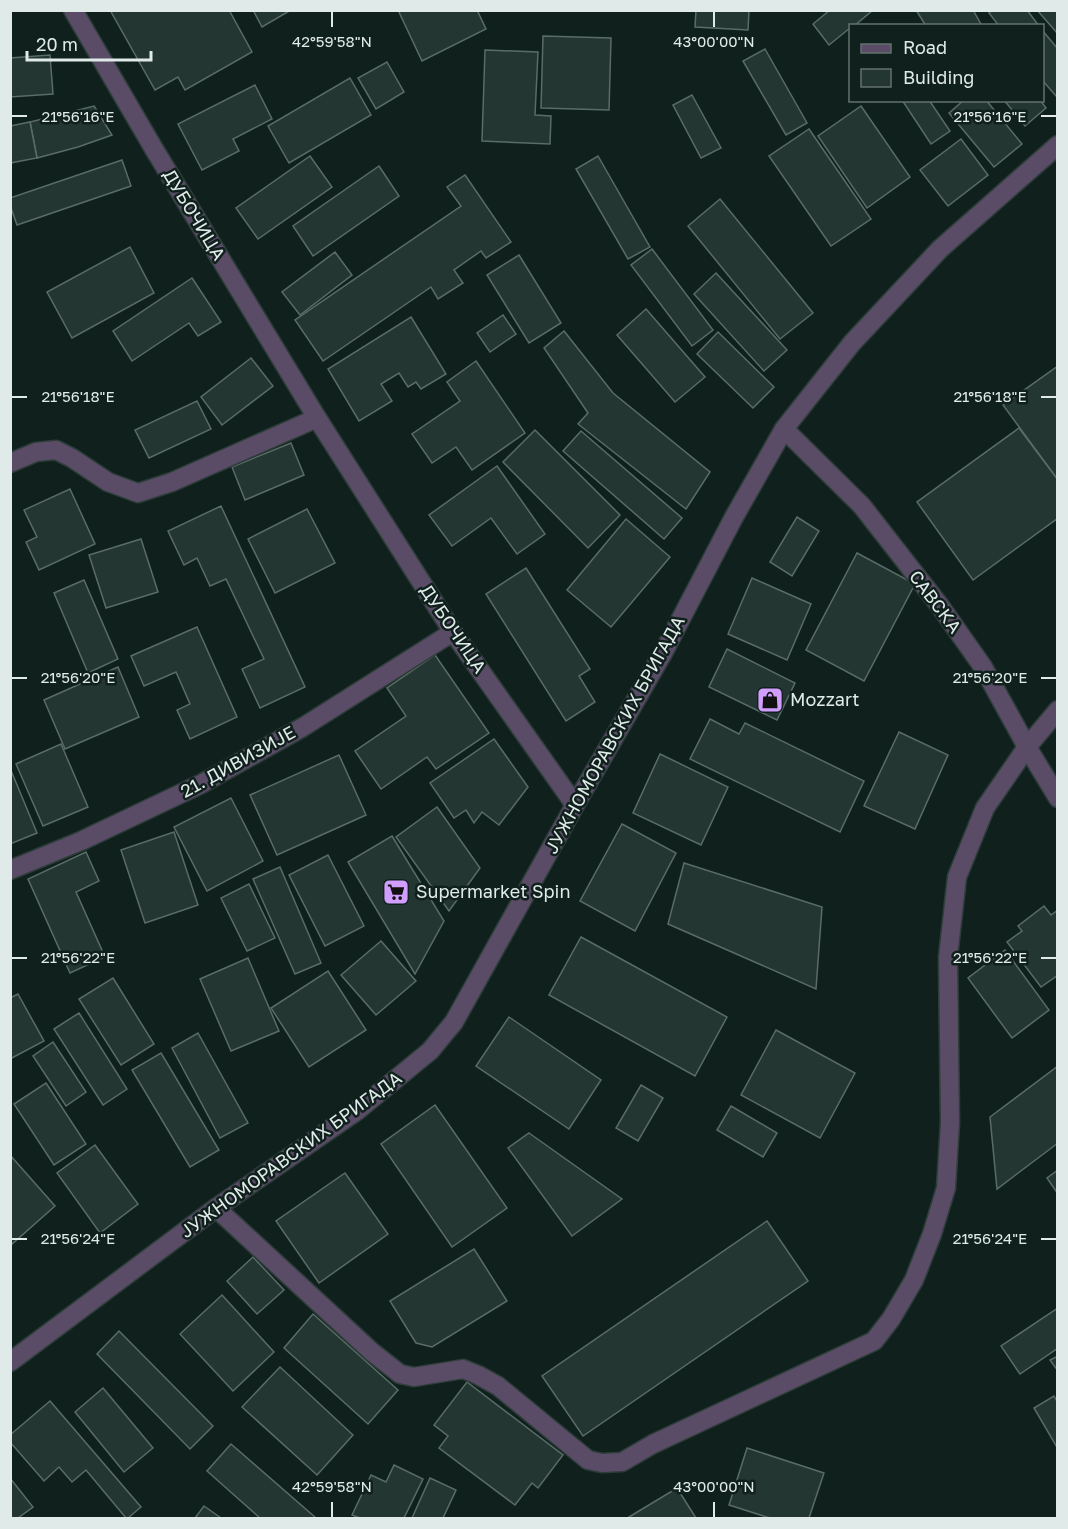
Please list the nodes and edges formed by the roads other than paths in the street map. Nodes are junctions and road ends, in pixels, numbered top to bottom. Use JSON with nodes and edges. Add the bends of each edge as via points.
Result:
{"nodes":[{"id":1,"x":73,"y":10,"type":"edge"},
{"id":2,"x":1058,"y":145,"type":"edge"},
{"id":3,"x":317,"y":418,"type":"junction"},
{"id":4,"x":784,"y":429,"type":"junction"},
{"id":5,"x":10,"y":463,"type":"edge"},
{"id":6,"x":453,"y":632,"type":"junction"},
{"id":7,"x":1058,"y":710,"type":"edge"},
{"id":8,"x":1027,"y":747,"type":"junction"},
{"id":9,"x":1058,"y":798,"type":"edge"},
{"id":10,"x":575,"y":805,"type":"junction"},
{"id":11,"x":10,"y":870,"type":"edge"},
{"id":12,"x":216,"y":1208,"type":"junction"},
{"id":13,"x":10,"y":1362,"type":"edge"}],
"edges":[{"from":1,"to":3,"type":"street","name":"ДУБОЧИЦА"},
{"from":2,"to":4,"type":"street","name":"ЈУЖНОМОРАВСКИХ БРИГАДА","via":[[940,249],[852,343]]},
{"from":3,"to":5,"type":"street","via":[[138,493],[108,482],[56,450],[36,452]]},
{"from":3,"to":6,"type":"street","name":"ДУБОЧИЦА"},
{"from":4,"to":8,"type":"street","name":"САВСКА","via":[[862,506],[940,606],[983,667]]},
{"from":4,"to":10,"type":"street","name":"ЈУЖНОМОРАВСКИХ БРИГАДА","via":[[663,653]]},
{"from":6,"to":10,"type":"street","name":"ДУБОЧИЦА"},
{"from":6,"to":11,"type":"street","name":"21. ДИВИЗИЈЕ","via":[[303,727],[201,784]]},
{"from":7,"to":8,"type":"street"},
{"from":8,"to":9,"type":"street","name":"САВСКА"},
{"from":8,"to":12,"type":"street","via":[[986,808],[957,877],[948,957],[950,1122],[946,1188],[914,1280],[874,1341],[621,1462],[602,1463],[588,1460],[478,1374],[463,1370],[414,1377],[400,1374]]},
{"from":10,"to":12,"type":"street","name":"ЈУЖНОМОРАВСКИХ БРИГАДА","via":[[454,1022],[430,1051],[358,1110]]},
{"from":12,"to":13,"type":"street","name":"ЈУЖНОМОРАВСКИХ БРИГАДА"}]}
